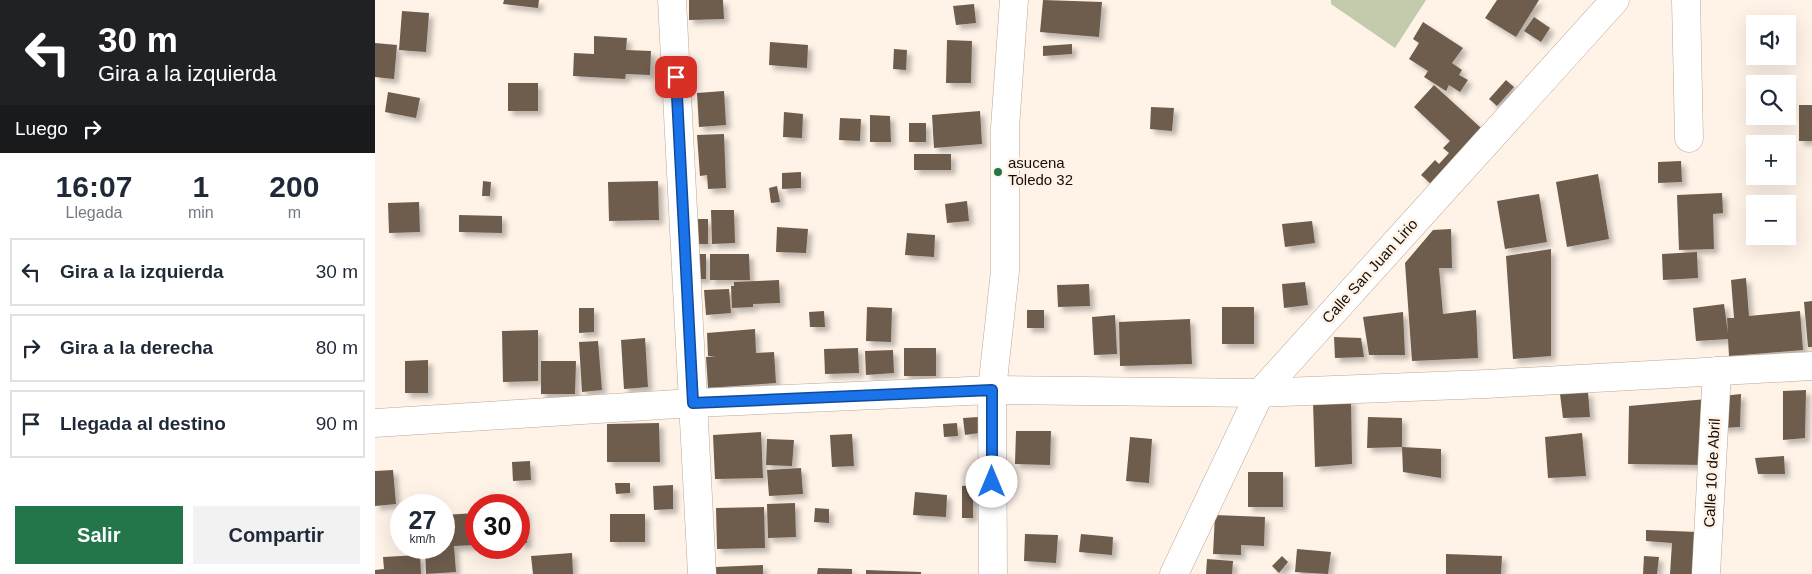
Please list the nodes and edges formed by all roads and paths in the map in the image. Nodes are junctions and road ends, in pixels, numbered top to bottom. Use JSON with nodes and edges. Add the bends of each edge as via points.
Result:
{"nodes":[{"id":1,"x":672,"y":0,"type":"edge"},
{"id":2,"x":1014,"y":0,"type":"edge"},
{"id":3,"x":1615,"y":0,"type":"edge"},
{"id":4,"x":1686,"y":0,"type":"edge"},
{"id":5,"x":1689,"y":138,"type":"dead end"},
{"id":6,"x":1812,"y":366,"type":"edge"},
{"id":7,"x":1717,"y":372,"type":"junction"},
{"id":8,"x":992,"y":390,"type":"junction"},
{"id":9,"x":1260,"y":393,"type":"junction"},
{"id":10,"x":693,"y":403,"type":"junction"},
{"id":11,"x":375,"y":423,"type":"edge"},
{"id":12,"x":702,"y":574,"type":"edge"},
{"id":13,"x":993,"y":574,"type":"edge"},
{"id":14,"x":1173,"y":574,"type":"edge"},
{"id":15,"x":1706,"y":574,"type":"edge"}],
"edges":[{"from":1,"to":10,"type":"street"},
{"from":2,"to":8,"type":"street","via":[[1005,128],[1005,271]]},
{"from":3,"to":9,"type":"street","name":"Calle San Juan Lirio"},
{"from":4,"to":5,"type":"street"},
{"from":6,"to":7,"type":"street"},
{"from":7,"to":9,"type":"street"},
{"from":7,"to":15,"type":"street","name":"Calle 10 de Abril"},
{"from":8,"to":9,"type":"street"},
{"from":8,"to":10,"type":"street"},
{"from":8,"to":13,"type":"street"},
{"from":9,"to":14,"type":"street","name":"Calle San Juan Lirio"},
{"from":10,"to":11,"type":"street"},
{"from":10,"to":12,"type":"street"}]}
